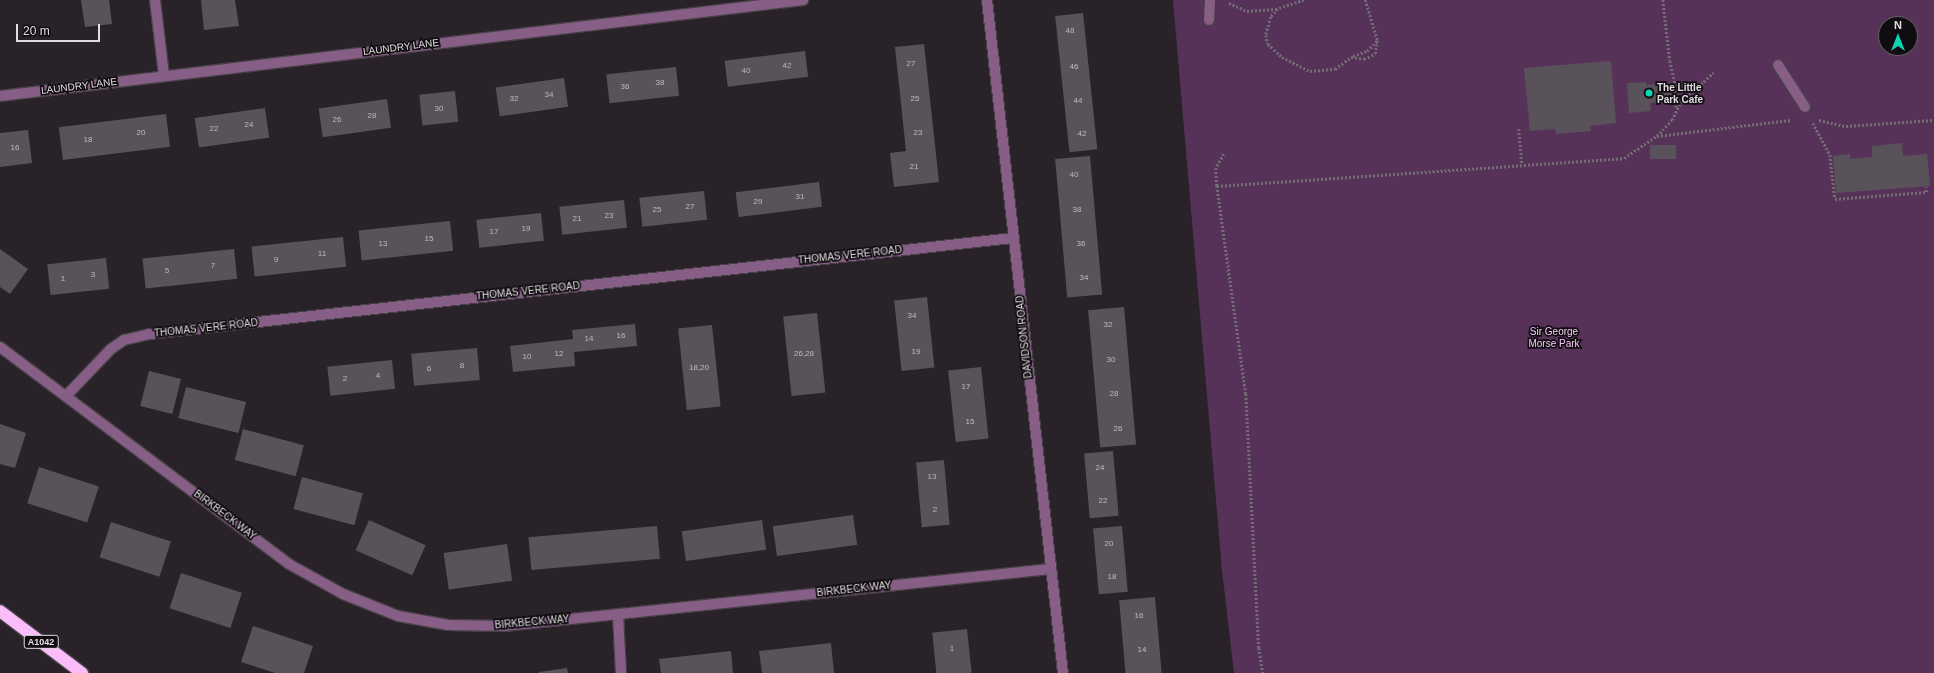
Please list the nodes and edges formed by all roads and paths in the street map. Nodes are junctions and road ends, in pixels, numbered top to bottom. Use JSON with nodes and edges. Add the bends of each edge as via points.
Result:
{"nodes":[{"id":1,"x":155,"y":0,"type":"edge"},
{"id":2,"x":802,"y":0,"type":"edge"},
{"id":3,"x":987,"y":0,"type":"edge"},
{"id":4,"x":1210,"y":0,"type":"edge"},
{"id":5,"x":1222,"y":0,"type":"edge"},
{"id":6,"x":1304,"y":0,"type":"edge"},
{"id":7,"x":1365,"y":0,"type":"edge"},
{"id":8,"x":1662,"y":0,"type":"edge"},
{"id":9,"x":1278,"y":9,"type":"junction"},
{"id":10,"x":1209,"y":20,"type":"dead end"},
{"id":11,"x":1377,"y":40,"type":"junction"},
{"id":12,"x":1351,"y":57,"type":"junction"},
{"id":13,"x":1778,"y":65,"type":"dead end"},
{"id":14,"x":1713,"y":73,"type":"dead end"},
{"id":15,"x":164,"y":75,"type":"junction"},
{"id":16,"x":0,"y":96,"type":"edge"},
{"id":17,"x":1805,"y":106,"type":"dead end"},
{"id":18,"x":1676,"y":108,"type":"junction"},
{"id":19,"x":1795,"y":120,"type":"dead end"},
{"id":20,"x":1934,"y":120,"type":"edge"},
{"id":21,"x":1519,"y":129,"type":"dead end"},
{"id":22,"x":1657,"y":136,"type":"junction"},
{"id":23,"x":1224,"y":154,"type":"dead end"},
{"id":24,"x":1522,"y":165,"type":"junction"},
{"id":25,"x":1217,"y":186,"type":"junction"},
{"id":26,"x":1926,"y":186,"type":"dead end"},
{"id":27,"x":1013,"y":238,"type":"junction"},
{"id":28,"x":0,"y":347,"type":"edge"},
{"id":29,"x":67,"y":395,"type":"junction"},
{"id":30,"x":1050,"y":569,"type":"junction"},
{"id":31,"x":0,"y":611,"type":"edge"},
{"id":32,"x":618,"y":614,"type":"junction"},
{"id":33,"x":82,"y":673,"type":"edge"},
{"id":34,"x":622,"y":673,"type":"edge"},
{"id":35,"x":1063,"y":673,"type":"edge"},
{"id":36,"x":1263,"y":673,"type":"edge"}],
"edges":[{"from":1,"to":15,"type":"street"},
{"from":2,"to":15,"type":"street","name":"LAUNDRY LANE"},
{"from":3,"to":27,"type":"street","name":"DAVIDSON ROAD"},
{"from":4,"to":10,"type":"street"},
{"from":5,"to":9,"type":"path","via":[[1247,11]]},
{"from":6,"to":9,"type":"path"},
{"from":7,"to":11,"type":"path"},
{"from":8,"to":18,"type":"path","via":[[1676,86]]},
{"from":9,"to":12,"type":"path","via":[[1271,17],[1266,35],[1268,44],[1282,57],[1310,71],[1327,71],[1340,67]]},
{"from":11,"to":12,"type":"path","via":[[1367,51]]},
{"from":11,"to":12,"type":"path","via":[[1375,54],[1370,58]]},
{"from":13,"to":17,"type":"street"},
{"from":14,"to":18,"type":"path"},
{"from":15,"to":16,"type":"street","name":"LAUNDRY LANE"},
{"from":18,"to":22,"type":"path","via":[[1672,120]]},
{"from":19,"to":22,"type":"path"},
{"from":20,"to":26,"type":"path","via":[[1846,126],[1811,118],[1830,155],[1835,199],[1926,192]]},
{"from":21,"to":24,"type":"path"},
{"from":22,"to":24,"type":"path","via":[[1624,158]]},
{"from":23,"to":25,"type":"path","via":[[1216,168]]},
{"from":24,"to":25,"type":"path"},
{"from":25,"to":36,"type":"path","via":[[1246,394],[1258,640]]},
{"from":27,"to":29,"type":"street","name":"THOMAS VERE ROAD","via":[[150,334],[124,340],[111,349]]},
{"from":27,"to":30,"type":"street","name":"DAVIDSON ROAD"},
{"from":28,"to":29,"type":"street","name":"BIRKBECK WAY"},
{"from":29,"to":32,"type":"street","name":"BIRKBECK WAY","via":[[289,564],[343,594],[398,616],[448,625],[504,626]]},
{"from":30,"to":32,"type":"street","name":"BIRKBECK WAY"},
{"from":30,"to":35,"type":"street","name":"DAVIDSON ROAD"},
{"from":31,"to":33,"type":"highway","number":"A1042"},
{"from":32,"to":34,"type":"street"}]}
